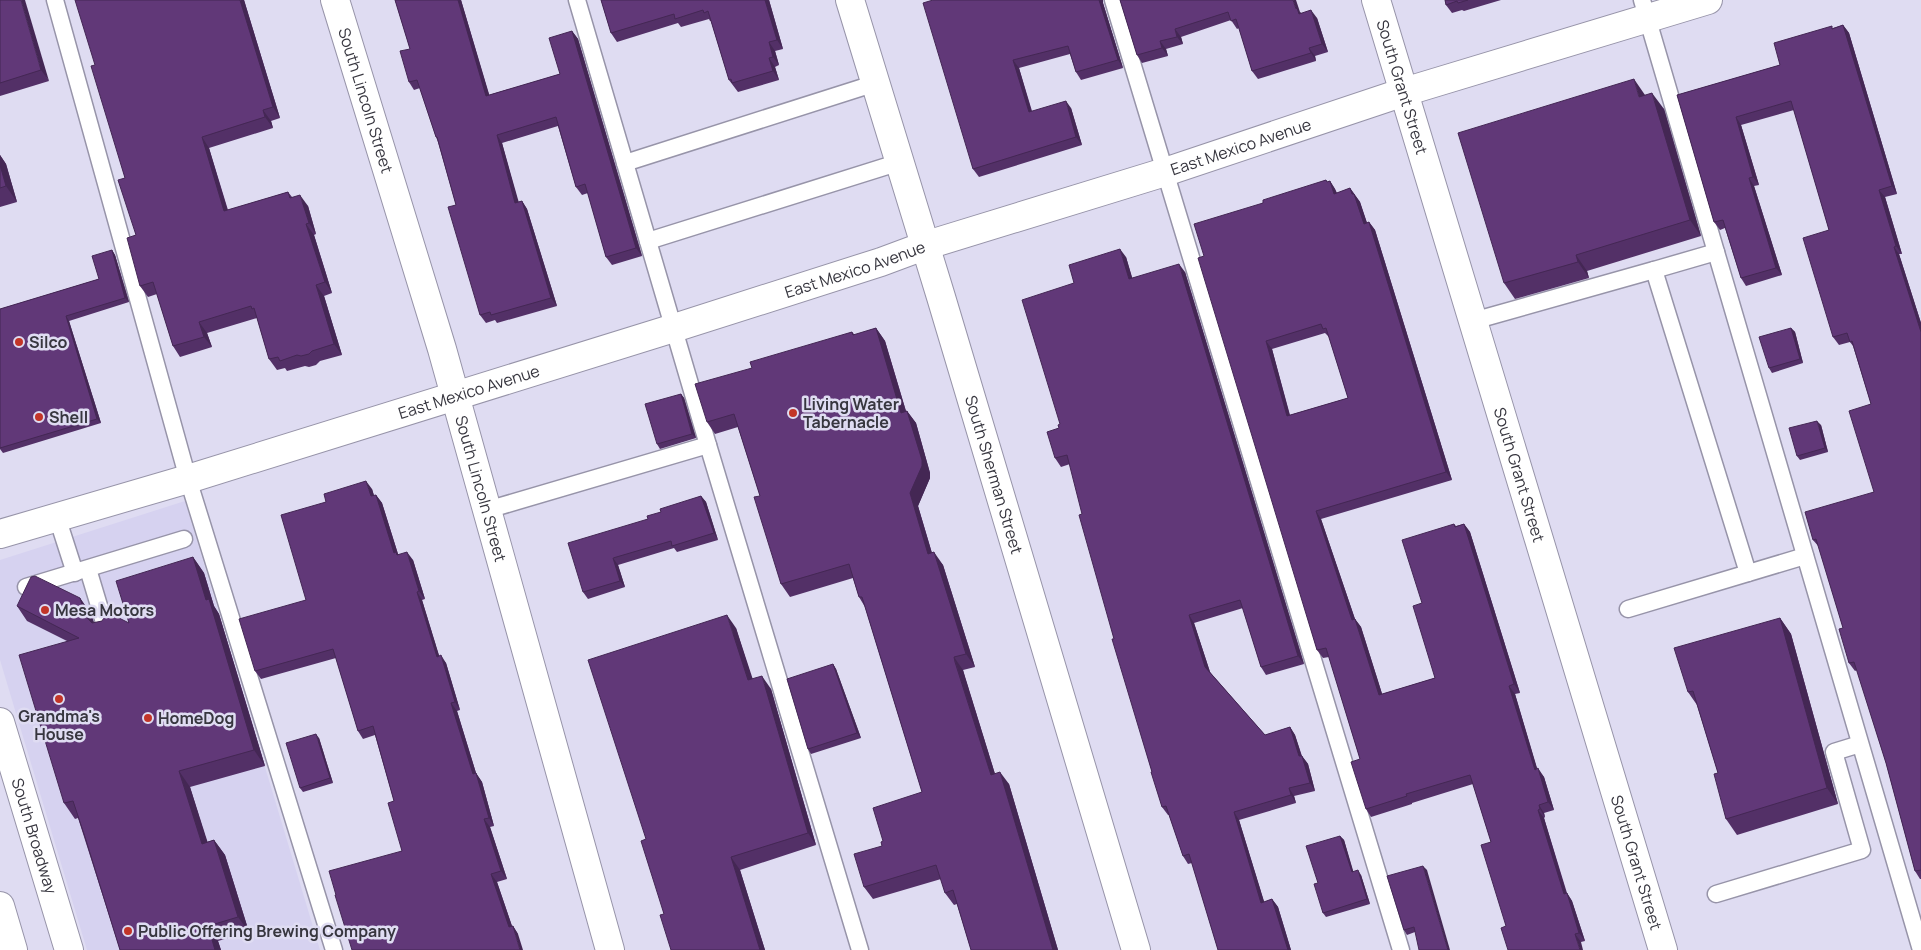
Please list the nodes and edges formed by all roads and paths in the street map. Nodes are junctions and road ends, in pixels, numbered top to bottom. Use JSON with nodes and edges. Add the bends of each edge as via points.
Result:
{"nodes":[{"id":1,"x":55,"y":0,"type":"edge"},
{"id":2,"x":335,"y":0,"type":"edge"},
{"id":3,"x":577,"y":0,"type":"edge"},
{"id":4,"x":850,"y":0,"type":"edge"},
{"id":5,"x":1113,"y":0,"type":"edge"},
{"id":6,"x":1376,"y":0,"type":"edge"},
{"id":7,"x":1708,"y":0,"type":"edge"},
{"id":8,"x":1645,"y":9,"type":"edge"},
{"id":9,"x":876,"y":84,"type":"junction"},
{"id":10,"x":1404,"y":92,"type":"junction"},
{"id":11,"x":900,"y":162,"type":"junction"},
{"id":12,"x":625,"y":163,"type":"junction"},
{"id":13,"x":1165,"y":172,"type":"junction"},
{"id":14,"x":648,"y":241,"type":"junction"},
{"id":15,"x":924,"y":246,"type":"junction"},
{"id":16,"x":1716,"y":252,"type":"junction"},
{"id":17,"x":1654,"y":270,"type":"junction"},
{"id":18,"x":1473,"y":322,"type":"junction"},
{"id":19,"x":674,"y":328,"type":"junction"},
{"id":20,"x":455,"y":395,"type":"junction"},
{"id":21,"x":708,"y":445,"type":"junction"},
{"id":22,"x":188,"y":479,"type":"junction"},
{"id":23,"x":487,"y":510,"type":"junction"},
{"id":24,"x":58,"y":517,"type":"junction"},
{"id":25,"x":0,"y":534,"type":"edge"},
{"id":26,"x":184,"y":539,"type":"dead end"},
{"id":27,"x":1805,"y":556,"type":"junction"},
{"id":28,"x":81,"y":571,"type":"junction"},
{"id":29,"x":1748,"y":573,"type":"junction"},
{"id":30,"x":26,"y":587,"type":"edge"},
{"id":31,"x":1628,"y":609,"type":"dead end"},
{"id":32,"x":106,"y":629,"type":"edge"},
{"id":33,"x":0,"y":722,"type":"edge"},
{"id":34,"x":1860,"y":744,"type":"junction"},
{"id":35,"x":1716,"y":894,"type":"dead end"},
{"id":36,"x":0,"y":906,"type":"edge"},
{"id":37,"x":8,"y":947,"type":"edge"},
{"id":38,"x":69,"y":950,"type":"edge"},
{"id":39,"x":334,"y":950,"type":"edge"},
{"id":40,"x":610,"y":950,"type":"edge"},
{"id":41,"x":860,"y":950,"type":"edge"},
{"id":42,"x":1136,"y":950,"type":"edge"},
{"id":43,"x":1401,"y":950,"type":"edge"},
{"id":44,"x":1663,"y":950,"type":"edge"},
{"id":45,"x":1921,"y":950,"type":"edge"}],
"edges":[{"from":1,"to":22,"type":"lane"},
{"from":2,"to":20,"type":"street","name":"South Lincoln Street"},
{"from":3,"to":12,"type":"lane"},
{"from":4,"to":9,"type":"street","name":"South Sherman Street"},
{"from":5,"to":13,"type":"lane"},
{"from":6,"to":10,"type":"street","name":"South Grant Street"},
{"from":7,"to":8,"type":"street","name":"East Mexico Avenue"},
{"from":8,"to":10,"type":"street","name":"East Mexico Avenue"},
{"from":8,"to":16,"type":"lane"},
{"from":9,"to":11,"type":"street","name":"South Sherman Street"},
{"from":9,"to":12,"type":"lane"},
{"from":10,"to":13,"type":"street","name":"East Mexico Avenue"},
{"from":10,"to":18,"type":"street","name":"South Grant Street"},
{"from":11,"to":14,"type":"lane"},
{"from":11,"to":15,"type":"street","name":"South Sherman Street"},
{"from":12,"to":14,"type":"lane"},
{"from":13,"to":15,"type":"street","name":"East Mexico Avenue"},
{"from":13,"to":43,"type":"lane"},
{"from":14,"to":19,"type":"lane"},
{"from":15,"to":19,"type":"street","name":"East Mexico Avenue"},
{"from":15,"to":42,"type":"street","name":"South Sherman Street"},
{"from":16,"to":17,"type":"lane"},
{"from":16,"to":27,"type":"lane"},
{"from":17,"to":18,"type":"lane"},
{"from":17,"to":29,"type":"lane"},
{"from":18,"to":44,"type":"street","name":"South Grant Street"},
{"from":19,"to":20,"type":"street","name":"East Mexico Avenue"},
{"from":19,"to":21,"type":"lane"},
{"from":20,"to":22,"type":"street","name":"East Mexico Avenue"},
{"from":20,"to":23,"type":"street","name":"South Lincoln Street"},
{"from":21,"to":23,"type":"lane"},
{"from":21,"to":41,"type":"lane"},
{"from":22,"to":24,"type":"street","name":"East Mexico Avenue"},
{"from":22,"to":39,"type":"lane"},
{"from":23,"to":40,"type":"street","name":"South Lincoln Street"},
{"from":24,"to":25,"type":"street","name":"East Mexico Avenue"},
{"from":24,"to":28,"type":"lane"},
{"from":26,"to":28,"type":"lane"},
{"from":27,"to":29,"type":"lane"},
{"from":27,"to":34,"type":"lane"},
{"from":28,"to":30,"type":"lane"},
{"from":28,"to":32,"type":"lane"},
{"from":29,"to":31,"type":"lane"},
{"from":33,"to":38,"type":"street","name":"South Broadway"},
{"from":34,"to":35,"type":"lane","via":[[1834,752],[1862,850]]},
{"from":34,"to":45,"type":"lane"},
{"from":36,"to":37,"type":"street"}]}
